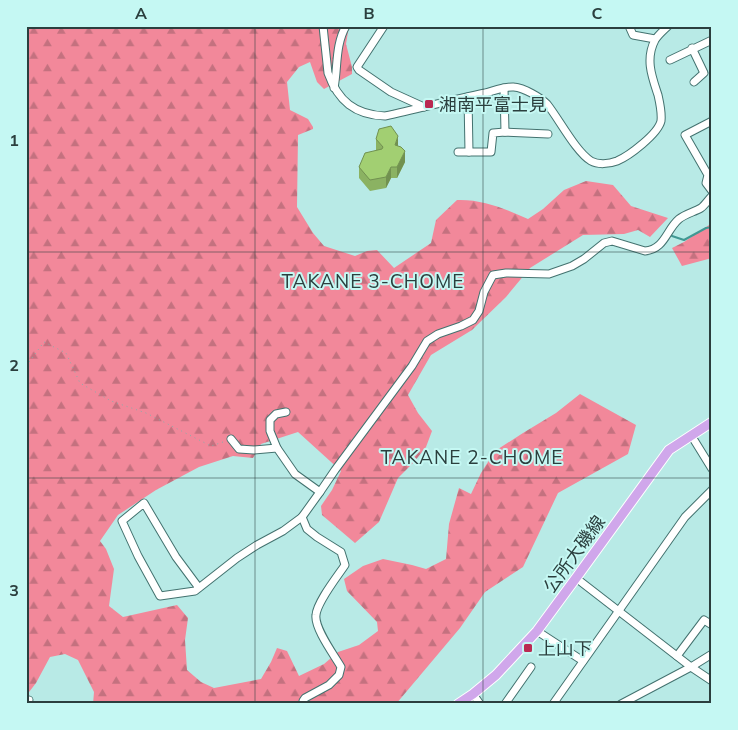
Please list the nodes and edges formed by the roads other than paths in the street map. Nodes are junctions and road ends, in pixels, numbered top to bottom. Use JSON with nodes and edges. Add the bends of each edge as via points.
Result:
{"nodes":[{"id":1,"x":324,"y":26,"type":"edge"},
{"id":2,"x":346,"y":26,"type":"edge"},
{"id":3,"x":384,"y":26,"type":"edge"},
{"id":4,"x":629,"y":26,"type":"edge"},
{"id":5,"x":668,"y":26,"type":"edge"},
{"id":6,"x":656,"y":39,"type":"junction"},
{"id":7,"x":712,"y":40,"type":"edge"},
{"id":8,"x":692,"y":48,"type":"junction"},
{"id":9,"x":670,"y":60,"type":"dead end"},
{"id":10,"x":694,"y":82,"type":"dead end"},
{"id":11,"x":334,"y":88,"type":"junction"},
{"id":12,"x":504,"y":88,"type":"junction"},
{"id":13,"x":468,"y":96,"type":"junction"},
{"id":14,"x":424,"y":107,"type":"junction"},
{"id":15,"x":712,"y":121,"type":"edge"},
{"id":16,"x":505,"y":132,"type":"junction"},
{"id":17,"x":548,"y":134,"type":"dead end"},
{"id":18,"x":458,"y":152,"type":"dead end"},
{"id":19,"x":469,"y":152,"type":"junction"},
{"id":20,"x":712,"y":191,"type":"edge"},
{"id":21,"x":712,"y":196,"type":"edge"},
{"id":22,"x":286,"y":412,"type":"dead end"},
{"id":23,"x":712,"y":422,"type":"edge"},
{"id":24,"x":691,"y":435,"type":"junction"},
{"id":25,"x":231,"y":439,"type":"road end"},
{"id":26,"x":277,"y":448,"type":"junction"},
{"id":27,"x":712,"y":470,"type":"edge"},
{"id":28,"x":712,"y":490,"type":"edge"},
{"id":29,"x":320,"y":492,"type":"junction"},
{"id":30,"x":302,"y":517,"type":"junction"},
{"id":31,"x":576,"y":578,"type":"junction"},
{"id":32,"x":199,"y":588,"type":"junction"},
{"id":33,"x":619,"y":611,"type":"junction"},
{"id":34,"x":712,"y":626,"type":"edge"},
{"id":35,"x":537,"y":631,"type":"junction"},
{"id":36,"x":712,"y":654,"type":"edge"},
{"id":37,"x":677,"y":656,"type":"junction"},
{"id":38,"x":583,"y":661,"type":"junction"},
{"id":39,"x":531,"y":667,"type":"dead end"},
{"id":40,"x":691,"y":667,"type":"junction"},
{"id":41,"x":712,"y":681,"type":"edge"},
{"id":42,"x":473,"y":694,"type":"junction"},
{"id":43,"x":303,"y":704,"type":"edge"},
{"id":44,"x":458,"y":704,"type":"edge"},
{"id":45,"x":480,"y":704,"type":"edge"},
{"id":46,"x":505,"y":704,"type":"edge"},
{"id":47,"x":553,"y":704,"type":"edge"},
{"id":48,"x":621,"y":704,"type":"edge"}],
"edges":[{"from":1,"to":11,"type":"street","via":[[328,74]]},
{"from":2,"to":11,"type":"street","via":[[339,45]]},
{"from":3,"to":14,"type":"street","via":[[357,67],[390,92]]},
{"from":4,"to":6,"type":"street","via":[[634,35]]},
{"from":5,"to":6,"type":"street"},
{"from":6,"to":12,"type":"street","via":[[650,68],[660,104],[660,126],[644,142],[616,161],[592,162],[537,95],[514,87]]},
{"from":7,"to":8,"type":"street"},
{"from":8,"to":9,"type":"street"},
{"from":8,"to":10,"type":"street","via":[[704,73]]},
{"from":11,"to":14,"type":"street","via":[[352,107],[363,113],[385,116]]},
{"from":12,"to":13,"type":"street"},
{"from":12,"to":16,"type":"street"},
{"from":13,"to":14,"type":"street"},
{"from":13,"to":19,"type":"street"},
{"from":15,"to":20,"type":"street","via":[[685,135],[708,175],[706,183]]},
{"from":16,"to":17,"type":"street"},
{"from":16,"to":19,"type":"street","via":[[494,133],[491,152]]},
{"from":18,"to":19,"type":"street"},
{"from":21,"to":29,"type":"street","via":[[703,207],[679,219],[662,243],[650,251],[612,241],[604,243],[572,266],[549,274],[506,272],[493,275],[473,320],[427,341]]},
{"from":22,"to":26,"type":"street","via":[[276,414],[270,420],[270,431]]},
{"from":23,"to":24,"type":"main road","name":"公所大磯線"},
{"from":24,"to":27,"type":"street"},
{"from":24,"to":31,"type":"main road","name":"公所大磯線","via":[[669,450]]},
{"from":25,"to":26,"type":"street","via":[[239,449]]},
{"from":26,"to":29,"type":"street","via":[[295,474]]},
{"from":28,"to":33,"type":"street","via":[[685,516]]},
{"from":29,"to":30,"type":"street"},
{"from":30,"to":32,"type":"street","via":[[257,544]]},
{"from":30,"to":43,"type":"street","via":[[307,529],[341,552],[345,565],[316,616],[324,640],[341,667],[339,675],[329,685],[305,698]]},
{"from":31,"to":33,"type":"street"},
{"from":31,"to":35,"type":"main road","name":"公所大磯線"},
{"from":32,"to":32,"type":"street","via":[[160,596],[122,520],[144,503]]},
{"from":33,"to":37,"type":"street"},
{"from":33,"to":38,"type":"street"},
{"from":34,"to":37,"type":"street","via":[[704,620]]},
{"from":35,"to":38,"type":"street"},
{"from":35,"to":42,"type":"main road","name":"公所大磯線","via":[[496,675]]},
{"from":36,"to":40,"type":"street"},
{"from":37,"to":40,"type":"street"},
{"from":38,"to":47,"type":"street"},
{"from":39,"to":46,"type":"street"},
{"from":40,"to":41,"type":"street"},
{"from":40,"to":48,"type":"street"},
{"from":42,"to":44,"type":"main road","name":"公所大磯線"},
{"from":42,"to":45,"type":"street"}]}
